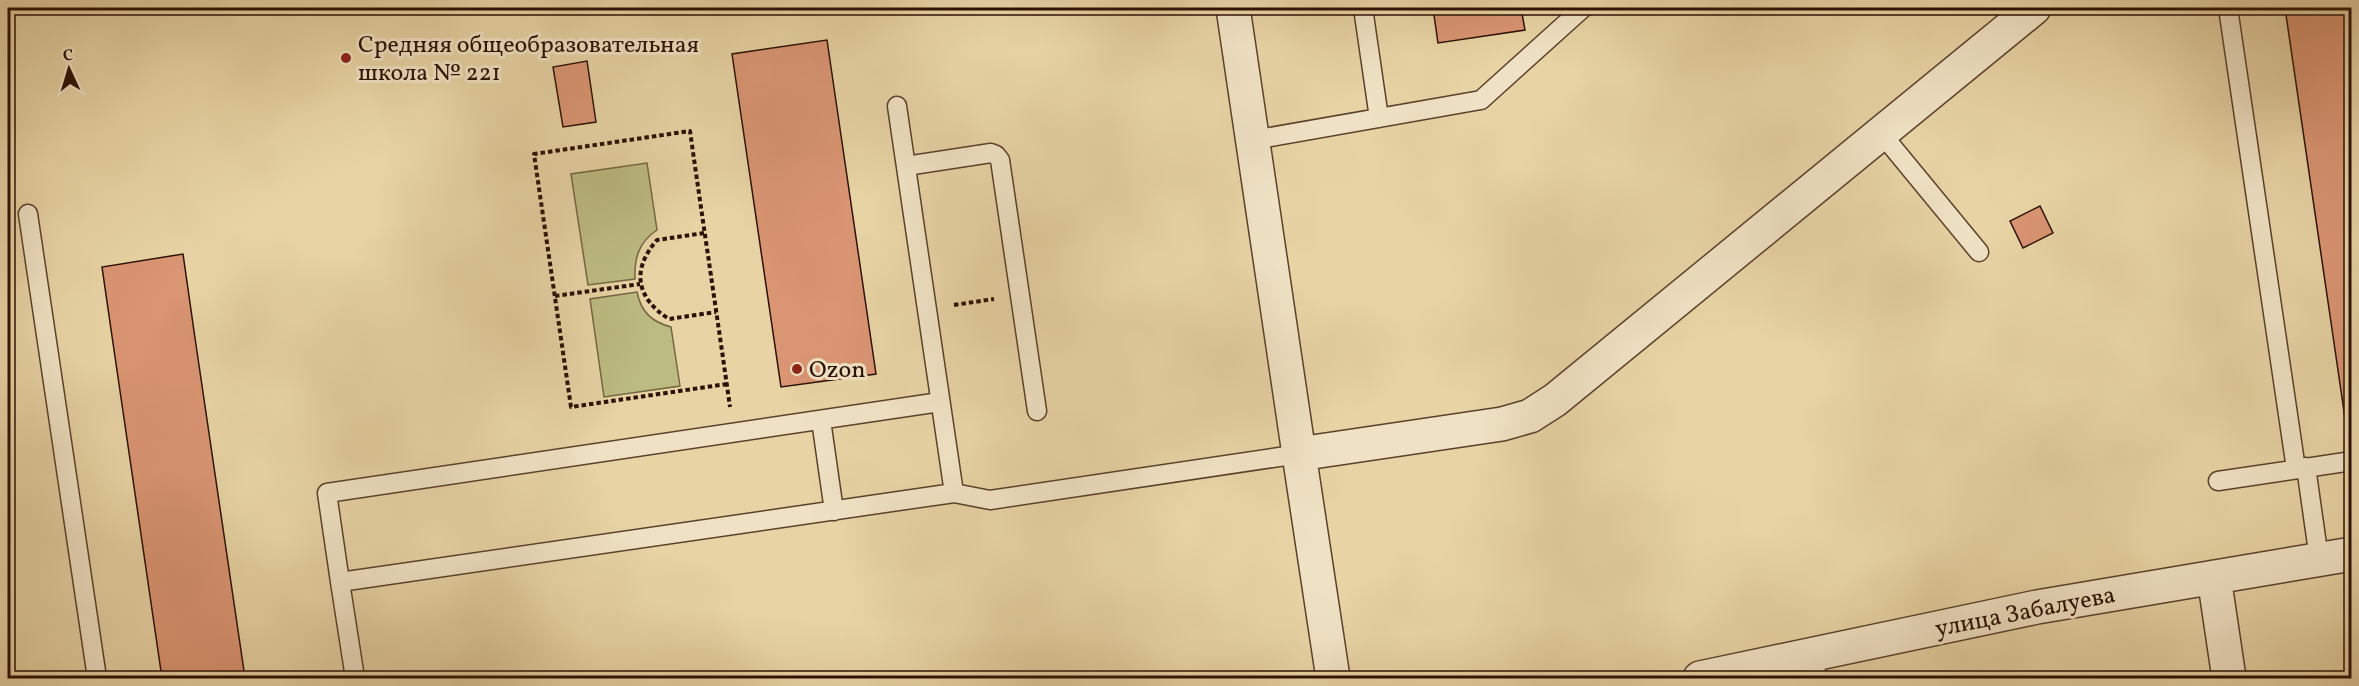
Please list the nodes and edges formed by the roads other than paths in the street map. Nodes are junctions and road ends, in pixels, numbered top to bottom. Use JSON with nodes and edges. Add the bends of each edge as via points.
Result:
{"nodes":[{"id":1,"x":1233,"y":8,"type":"edge"},
{"id":2,"x":1363,"y":8,"type":"edge"},
{"id":3,"x":1583,"y":8,"type":"edge"},
{"id":4,"x":2034,"y":8,"type":"edge"},
{"id":5,"x":2228,"y":8,"type":"edge"},
{"id":6,"x":897,"y":106,"type":"dead end"},
{"id":7,"x":1378,"y":118,"type":"junction"},
{"id":8,"x":1881,"y":133,"type":"junction"},
{"id":9,"x":1253,"y":140,"type":"junction"},
{"id":10,"x":906,"y":166,"type":"junction"},
{"id":11,"x":28,"y":214,"type":"dead end"},
{"id":12,"x":1979,"y":252,"type":"dead end"},
{"id":13,"x":940,"y":402,"type":"junction"},
{"id":14,"x":1037,"y":411,"type":"dead end"},
{"id":15,"x":820,"y":420,"type":"junction"},
{"id":16,"x":1299,"y":454,"type":"junction"},
{"id":17,"x":2352,"y":461,"type":"edge"},
{"id":18,"x":2301,"y":468,"type":"junction"},
{"id":19,"x":2218,"y":481,"type":"dead end"},
{"id":20,"x":954,"y":493,"type":"junction"},
{"id":21,"x":834,"y":511,"type":"junction"},
{"id":22,"x":2352,"y":554,"type":"edge"},
{"id":23,"x":2319,"y":559,"type":"junction"},
{"id":24,"x":2214,"y":577,"type":"junction"},
{"id":25,"x":340,"y":582,"type":"junction"},
{"id":26,"x":1815,"y":661,"type":"edge"},
{"id":27,"x":97,"y":678,"type":"edge"},
{"id":28,"x":355,"y":678,"type":"edge"},
{"id":29,"x":1333,"y":678,"type":"edge"},
{"id":30,"x":1700,"y":678,"type":"edge"},
{"id":31,"x":2229,"y":678,"type":"edge"}],
"edges":[{"from":1,"to":9,"type":"street"},
{"from":2,"to":7,"type":"lane"},
{"from":3,"to":7,"type":"lane","via":[[1481,100]]},
{"from":4,"to":8,"type":"street"},
{"from":5,"to":18,"type":"lane"},
{"from":6,"to":10,"type":"lane"},
{"from":7,"to":9,"type":"lane"},
{"from":8,"to":12,"type":"lane"},
{"from":8,"to":16,"type":"street","via":[[1555,400],[1530,416],[1502,424]]},
{"from":9,"to":16,"type":"street"},
{"from":10,"to":13,"type":"lane"},
{"from":10,"to":14,"type":"lane","via":[[991,153],[1000,160]]},
{"from":11,"to":27,"type":"lane"},
{"from":13,"to":15,"type":"lane"},
{"from":13,"to":20,"type":"lane"},
{"from":15,"to":21,"type":"lane"},
{"from":15,"to":25,"type":"lane","via":[[327,493]]},
{"from":16,"to":20,"type":"lane","via":[[990,500]]},
{"from":16,"to":29,"type":"street"},
{"from":17,"to":18,"type":"lane"},
{"from":18,"to":19,"type":"lane"},
{"from":18,"to":23,"type":"lane"},
{"from":20,"to":21,"type":"lane"},
{"from":21,"to":25,"type":"lane"},
{"from":22,"to":23,"type":"street","name":"улица Забалуева"},
{"from":23,"to":24,"type":"street","name":"улица Забалуева"},
{"from":24,"to":26,"type":"street","name":"улица Забалуева","via":[[2037,607]]},
{"from":24,"to":31,"type":"street"},
{"from":25,"to":28,"type":"lane"},
{"from":26,"to":30,"type":"street","name":"улица Забалуева"}]}
